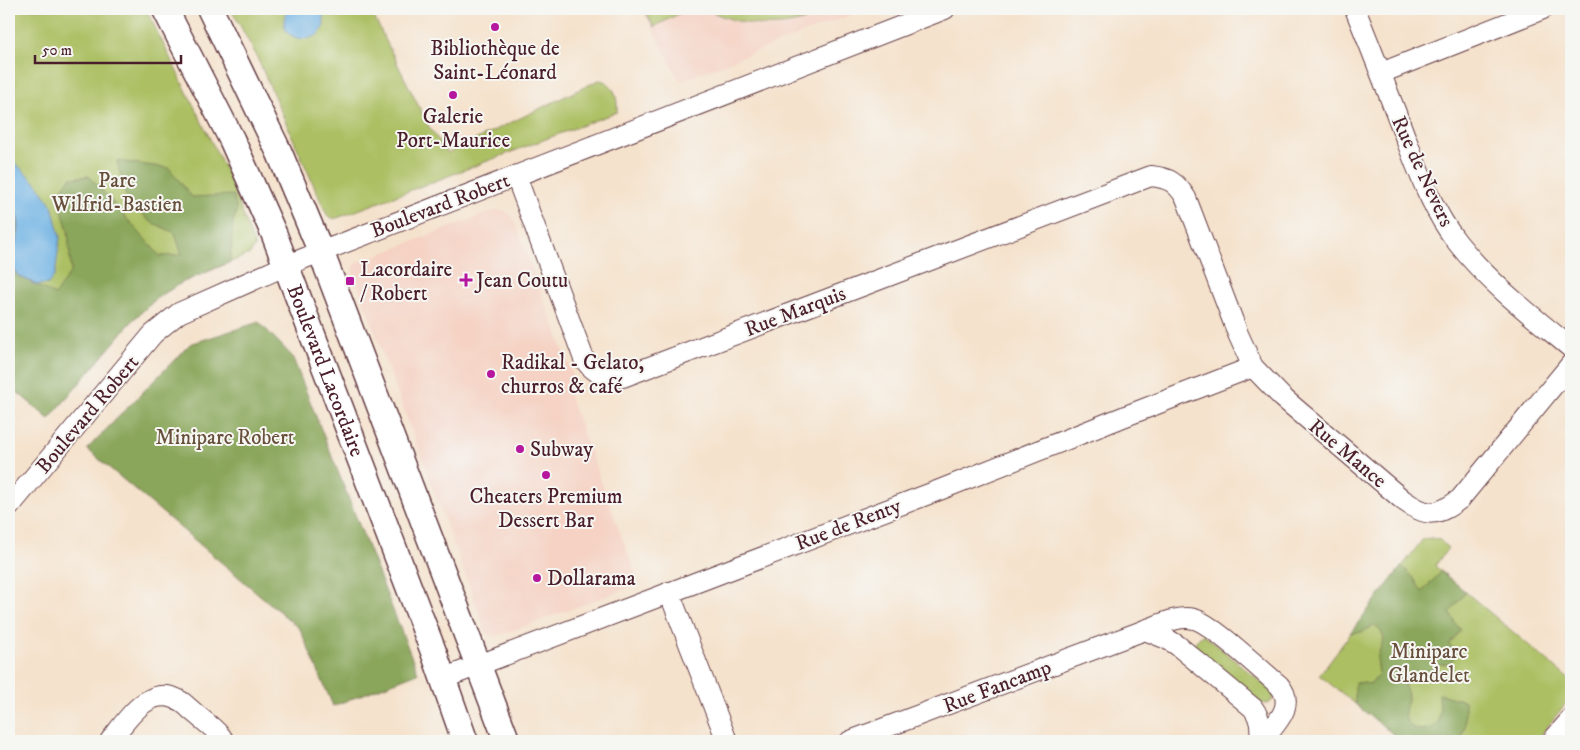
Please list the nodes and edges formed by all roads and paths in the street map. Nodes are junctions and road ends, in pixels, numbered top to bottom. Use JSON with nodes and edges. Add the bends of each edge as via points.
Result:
{"nodes":[{"id":1,"x":165,"y":9,"type":"edge"},
{"id":2,"x":210,"y":9,"type":"edge"},
{"id":3,"x":945,"y":9,"type":"edge"},
{"id":4,"x":1356,"y":9,"type":"edge"},
{"id":5,"x":1543,"y":9,"type":"edge"},
{"id":6,"x":1380,"y":73,"type":"junction"},
{"id":7,"x":516,"y":176,"type":"junction"},
{"id":8,"x":1186,"y":198,"type":"joint"},
{"id":9,"x":321,"y":252,"type":"junction"},
{"id":10,"x":287,"y":265,"type":"junction"},
{"id":11,"x":1571,"y":348,"type":"edge"},
{"id":12,"x":1571,"y":364,"type":"edge"},
{"id":13,"x":1253,"y":367,"type":"junction"},
{"id":14,"x":9,"y":507,"type":"edge"},
{"id":15,"x":669,"y":592,"type":"junction"},
{"id":16,"x":1145,"y":630,"type":"junction"},
{"id":17,"x":478,"y":664,"type":"junction"},
{"id":18,"x":442,"y":679,"type":"junction"},
{"id":19,"x":1571,"y":719,"type":"edge"},
{"id":20,"x":110,"y":741,"type":"edge"},
{"id":21,"x":224,"y":741,"type":"edge"},
{"id":22,"x":465,"y":741,"type":"edge"},
{"id":23,"x":507,"y":741,"type":"edge"},
{"id":24,"x":726,"y":741,"type":"edge"},
{"id":25,"x":850,"y":741,"type":"edge"},
{"id":26,"x":1261,"y":741,"type":"edge"},
{"id":27,"x":1552,"y":741,"type":"edge"}],
"edges":[{"from":1,"to":10,"type":"main road","name":"Boulevard Lacordaire","via":[[235,147]]},
{"from":2,"to":9,"type":"main road","name":"Boulevard Lacordaire","via":[[279,152]]},
{"from":3,"to":7,"type":"street","name":"Boulevard Robert"},
{"from":4,"to":6,"type":"street","name":"Rue de Nevers"},
{"from":5,"to":6,"type":"street"},
{"from":6,"to":11,"type":"street","name":"Rue de Nevers","via":[[1419,172],[1456,240],[1501,289]]},
{"from":7,"to":8,"type":"street","name":"Rue Marquis","via":[[584,359],[590,368],[611,377],[623,377],[1138,180],[1151,176],[1165,178]]},
{"from":7,"to":9,"type":"street","name":"Boulevard Robert"},
{"from":8,"to":13,"type":"street","name":"Rue Mance"},
{"from":9,"to":10,"type":"street","name":"Boulevard Robert"},
{"from":9,"to":17,"type":"main road","name":"Boulevard Lacordaire"},
{"from":10,"to":14,"type":"street","name":"Boulevard Robert","via":[[178,314],[153,334]]},
{"from":10,"to":18,"type":"main road","name":"Boulevard Lacordaire"},
{"from":12,"to":13,"type":"street","name":"Rue Mance","via":[[1460,498],[1446,509],[1431,513],[1416,509],[1403,500],[1282,397]]},
{"from":13,"to":15,"type":"street","name":"Rue de Renty"},
{"from":15,"to":17,"type":"street","name":"Rue de Renty"},
{"from":15,"to":24,"type":"street"},
{"from":16,"to":25,"type":"street","name":"Rue Fancamp"},
{"from":16,"to":26,"type":"street","via":[[1177,645],[1253,708],[1261,725]]},
{"from":16,"to":26,"type":"street","name":"Rue Fancamp","via":[[1177,619],[1194,619],[1208,626],[1279,685],[1286,693],[1286,709]]},
{"from":17,"to":18,"type":"street","name":"Rue de Renty"},
{"from":17,"to":23,"type":"main road","name":"Boulevard Lacordaire"},
{"from":18,"to":22,"type":"main road","name":"Boulevard Lacordaire"},
{"from":19,"to":27,"type":"street"},
{"from":20,"to":21,"type":"street","via":[[138,707],[159,696],[181,702]]}]}
